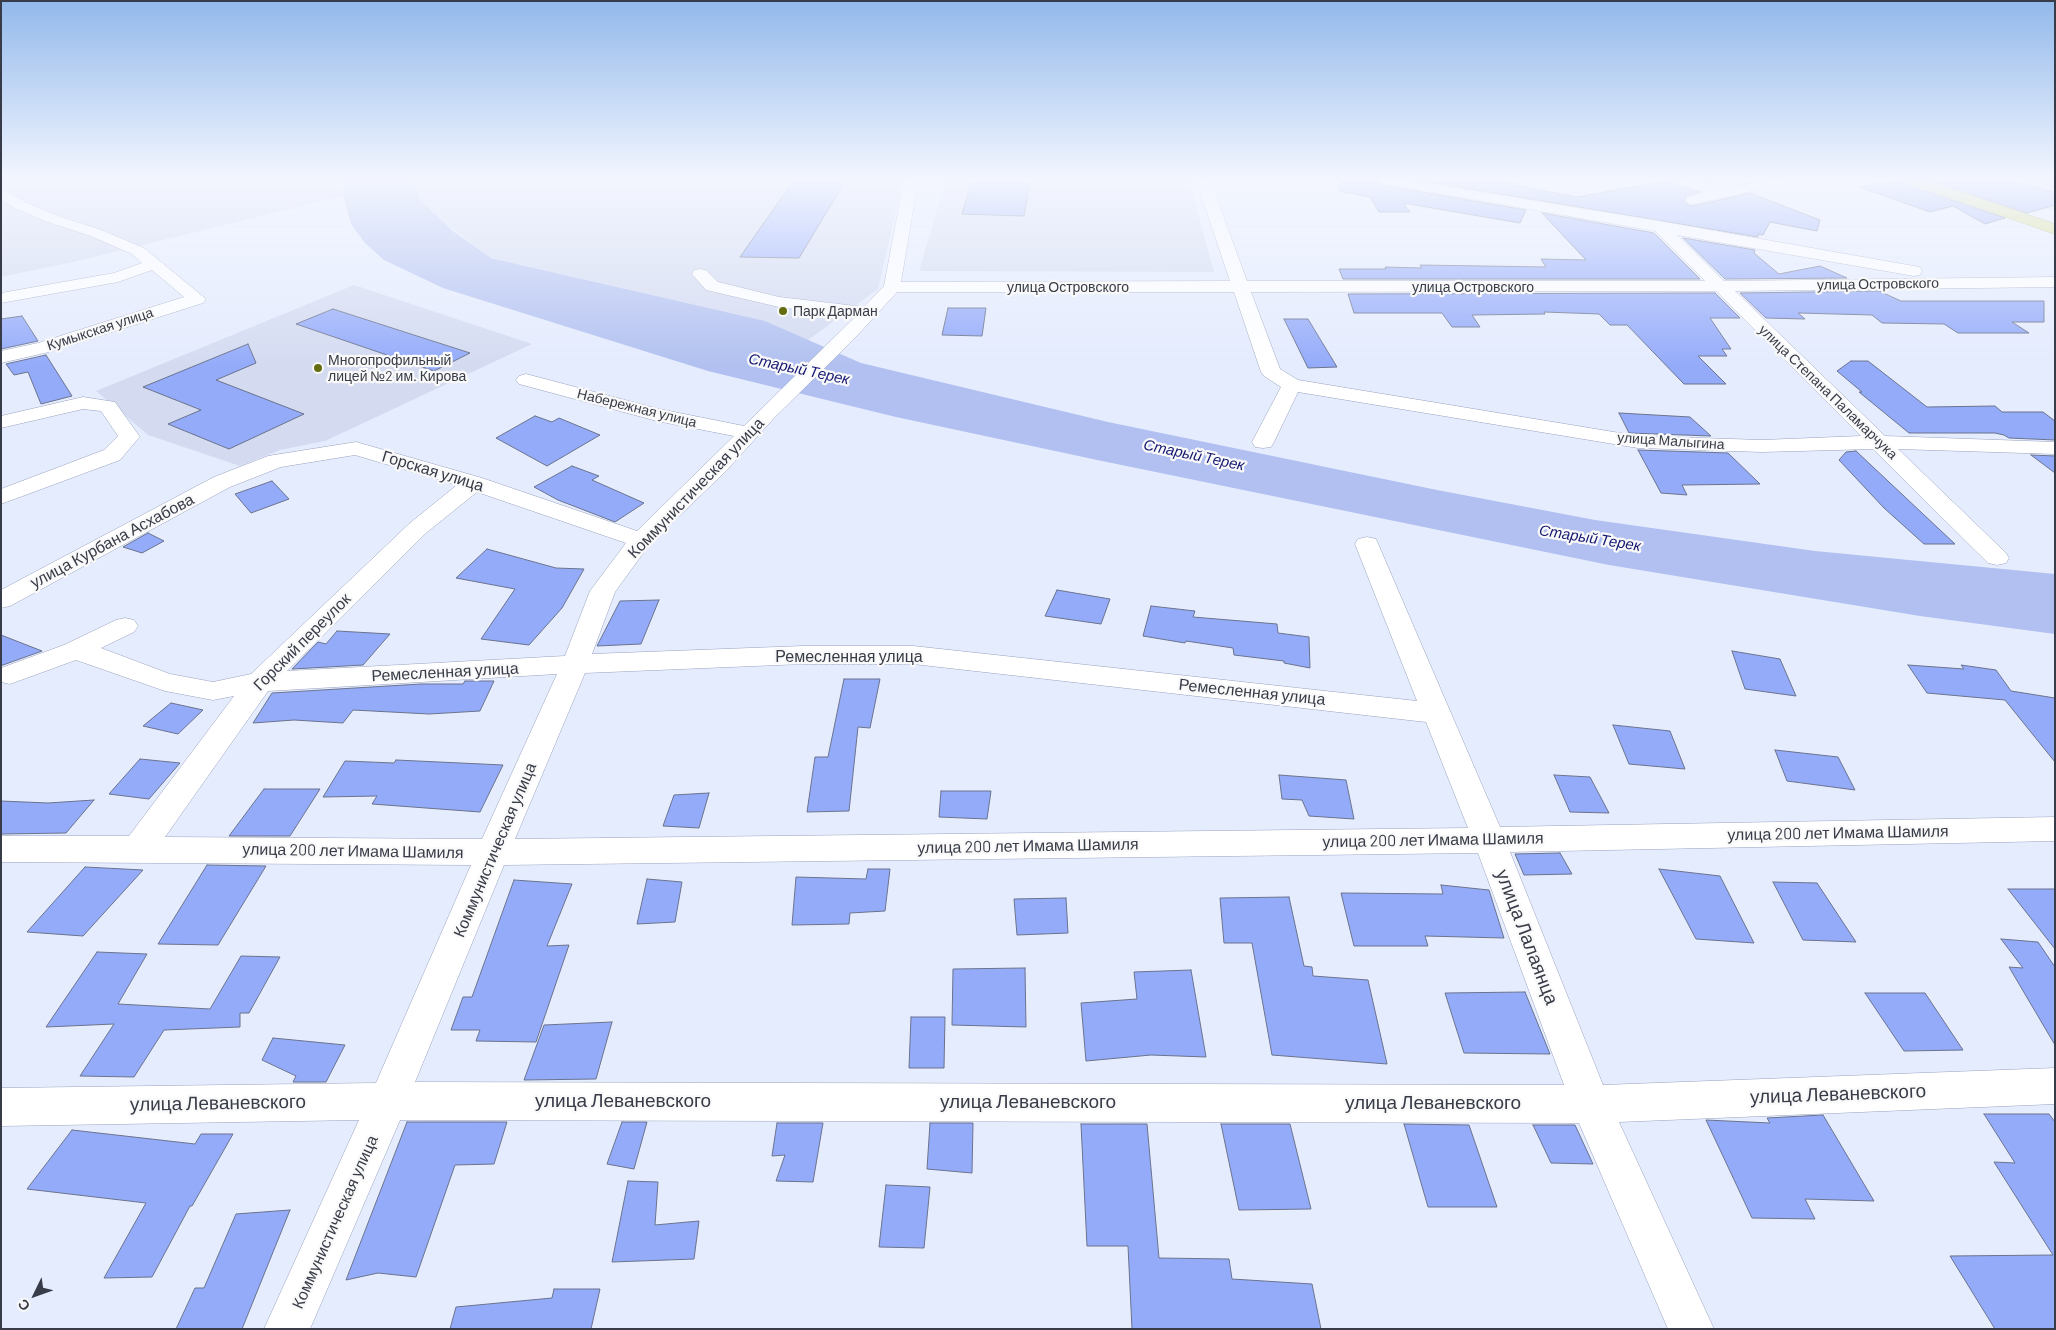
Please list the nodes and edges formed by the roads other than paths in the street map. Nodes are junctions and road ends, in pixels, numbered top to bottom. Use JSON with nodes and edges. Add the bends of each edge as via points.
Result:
{"nodes":[{"id":1,"x":116,"y":242,"type":"edge"},
{"id":2,"x":900,"y":242,"type":"edge"},
{"id":3,"x":1226,"y":242,"type":"edge"},
{"id":4,"x":1675,"y":242,"type":"edge"},
{"id":5,"x":1750,"y":242,"type":"edge"},
{"id":6,"x":154,"y":264,"type":"junction"},
{"id":7,"x":700,"y":274,"type":"dead end"},
{"id":8,"x":1977,"y":282,"type":"junction"},
{"id":9,"x":2055,"y":282,"type":"edge"},
{"id":10,"x":1720,"y":286,"type":"junction"},
{"id":11,"x":892,"y":287,"type":"junction"},
{"id":12,"x":1243,"y":288,"type":"junction"},
{"id":13,"x":1,"y":298,"type":"edge"},
{"id":14,"x":868,"y":313,"type":"junction"},
{"id":15,"x":1,"y":357,"type":"edge"},
{"id":16,"x":526,"y":380,"type":"dead end"},
{"id":17,"x":1292,"y":385,"type":"junction"},
{"id":18,"x":1,"y":422,"type":"edge"},
{"id":19,"x":758,"y":424,"type":"junction"},
{"id":20,"x":1263,"y":442,"type":"dead end"},
{"id":21,"x":1878,"y":442,"type":"junction"},
{"id":22,"x":2055,"y":448,"type":"edge"},
{"id":23,"x":222,"y":482,"type":"joint"},
{"id":24,"x":474,"y":483,"type":"junction"},
{"id":25,"x":1,"y":497,"type":"edge"},
{"id":26,"x":641,"y":540,"type":"junction"},
{"id":27,"x":1367,"y":544,"type":"dead end"},
{"id":28,"x":1997,"y":558,"type":"dead end"},
{"id":29,"x":1,"y":600,"type":"edge"},
{"id":30,"x":125,"y":626,"type":"dead end"},
{"id":31,"x":74,"y":651,"type":"junction"},
{"id":32,"x":575,"y":664,"type":"junction"},
{"id":33,"x":10,"y":675,"type":"dead end"},
{"id":34,"x":260,"y":682,"type":"junction"},
{"id":35,"x":1436,"y":713,"type":"junction"},
{"id":36,"x":2055,"y":829,"type":"edge"},
{"id":37,"x":1489,"y":840,"type":"junction"},
{"id":38,"x":1,"y":849,"type":"edge"},
{"id":39,"x":138,"y":849,"type":"junction"},
{"id":40,"x":493,"y":852,"type":"junction"},
{"id":41,"x":2055,"y":1086,"type":"edge"},
{"id":42,"x":388,"y":1101,"type":"junction"},
{"id":43,"x":1591,"y":1104,"type":"junction"},
{"id":44,"x":1,"y":1107,"type":"edge"},
{"id":45,"x":287,"y":1329,"type":"edge"},
{"id":46,"x":1692,"y":1329,"type":"edge"}],
"edges":[{"from":1,"to":6,"type":"street"},
{"from":2,"to":11,"type":"street"},
{"from":3,"to":12,"type":"street"},
{"from":4,"to":10,"type":"street","name":"улица Степана Паламарчука"},
{"from":5,"to":8,"type":"street"},
{"from":6,"to":13,"type":"street","via":[[118,277]]},
{"from":6,"to":15,"type":"street","name":"Кумыкская улица","via":[[197,299],[42,348]]},
{"from":7,"to":14,"type":"street","via":[[712,286],[722,289],[779,302]]},
{"from":8,"to":9,"type":"street","name":"улица Островского"},
{"from":8,"to":10,"type":"street","name":"улица Островского"},
{"from":10,"to":12,"type":"street","name":"улица Островского"},
{"from":10,"to":21,"type":"street","name":"улица Степана Паламарчука"},
{"from":11,"to":12,"type":"street","name":"улица Островского"},
{"from":11,"to":14,"type":"street"},
{"from":12,"to":17,"type":"street","via":[[1271,372]]},
{"from":14,"to":19,"type":"street","name":"Коммунистическая улица"},
{"from":16,"to":19,"type":"street","name":"Набережная улица","via":[[657,415]]},
{"from":17,"to":20,"type":"street"},
{"from":17,"to":21,"type":"street","name":"улица Малыгина","via":[[1638,442],[1762,446]]},
{"from":18,"to":25,"type":"street","via":[[82,404],[108,406],[129,437],[112,455]]},
{"from":19,"to":26,"type":"street","name":"Коммунистическая улица"},
{"from":21,"to":22,"type":"street","name":"улица Малыгина"},
{"from":21,"to":28,"type":"street","name":"улица Степана Паламарчука"},
{"from":23,"to":24,"type":"street","name":"Горская улица","via":[[276,462],[356,448]]},
{"from":23,"to":29,"type":"street","name":"улица Курбана Асхабова"},
{"from":24,"to":26,"type":"street","name":"Горская улица"},
{"from":24,"to":34,"type":"street","name":"Горский переулок","via":[[418,528]]},
{"from":26,"to":32,"type":"street","name":"Коммунистическая улица","via":[[603,591]]},
{"from":27,"to":35,"type":"street","name":"улица Лалаянца"},
{"from":30,"to":31,"type":"street"},
{"from":31,"to":33,"type":"street"},
{"from":31,"to":34,"type":"street","name":"Ремесленная улица","via":[[165,682],[213,691]]},
{"from":32,"to":34,"type":"street","name":"Ремесленная улица"},
{"from":32,"to":35,"type":"street","name":"Ремесленная улица","via":[[802,655],[913,655]]},
{"from":32,"to":40,"type":"street","name":"Коммунистическая улица"},
{"from":34,"to":39,"type":"street","name":"Горский переулок"},
{"from":35,"to":37,"type":"street","name":"улица Лалаянца"},
{"from":36,"to":37,"type":"street","name":"улица 200 лет Имама Шамиля"},
{"from":37,"to":40,"type":"street","name":"улица 200 лет Имама Шамиля"},
{"from":37,"to":43,"type":"street","name":"улица Лалаянца"},
{"from":38,"to":39,"type":"street","name":"улица 200 лет Имама Шамиля"},
{"from":39,"to":40,"type":"street","name":"улица 200 лет Имама Шамиля"},
{"from":40,"to":42,"type":"street","name":"Коммунистическая улица"},
{"from":41,"to":43,"type":"street","name":"улица Леваневского"},
{"from":42,"to":43,"type":"street","name":"улица Леваневского"},
{"from":42,"to":44,"type":"street","name":"улица Леваневского"},
{"from":42,"to":45,"type":"street","name":"Коммунистическая улица"},
{"from":43,"to":46,"type":"street","name":"улица Лалаянца"}]}
